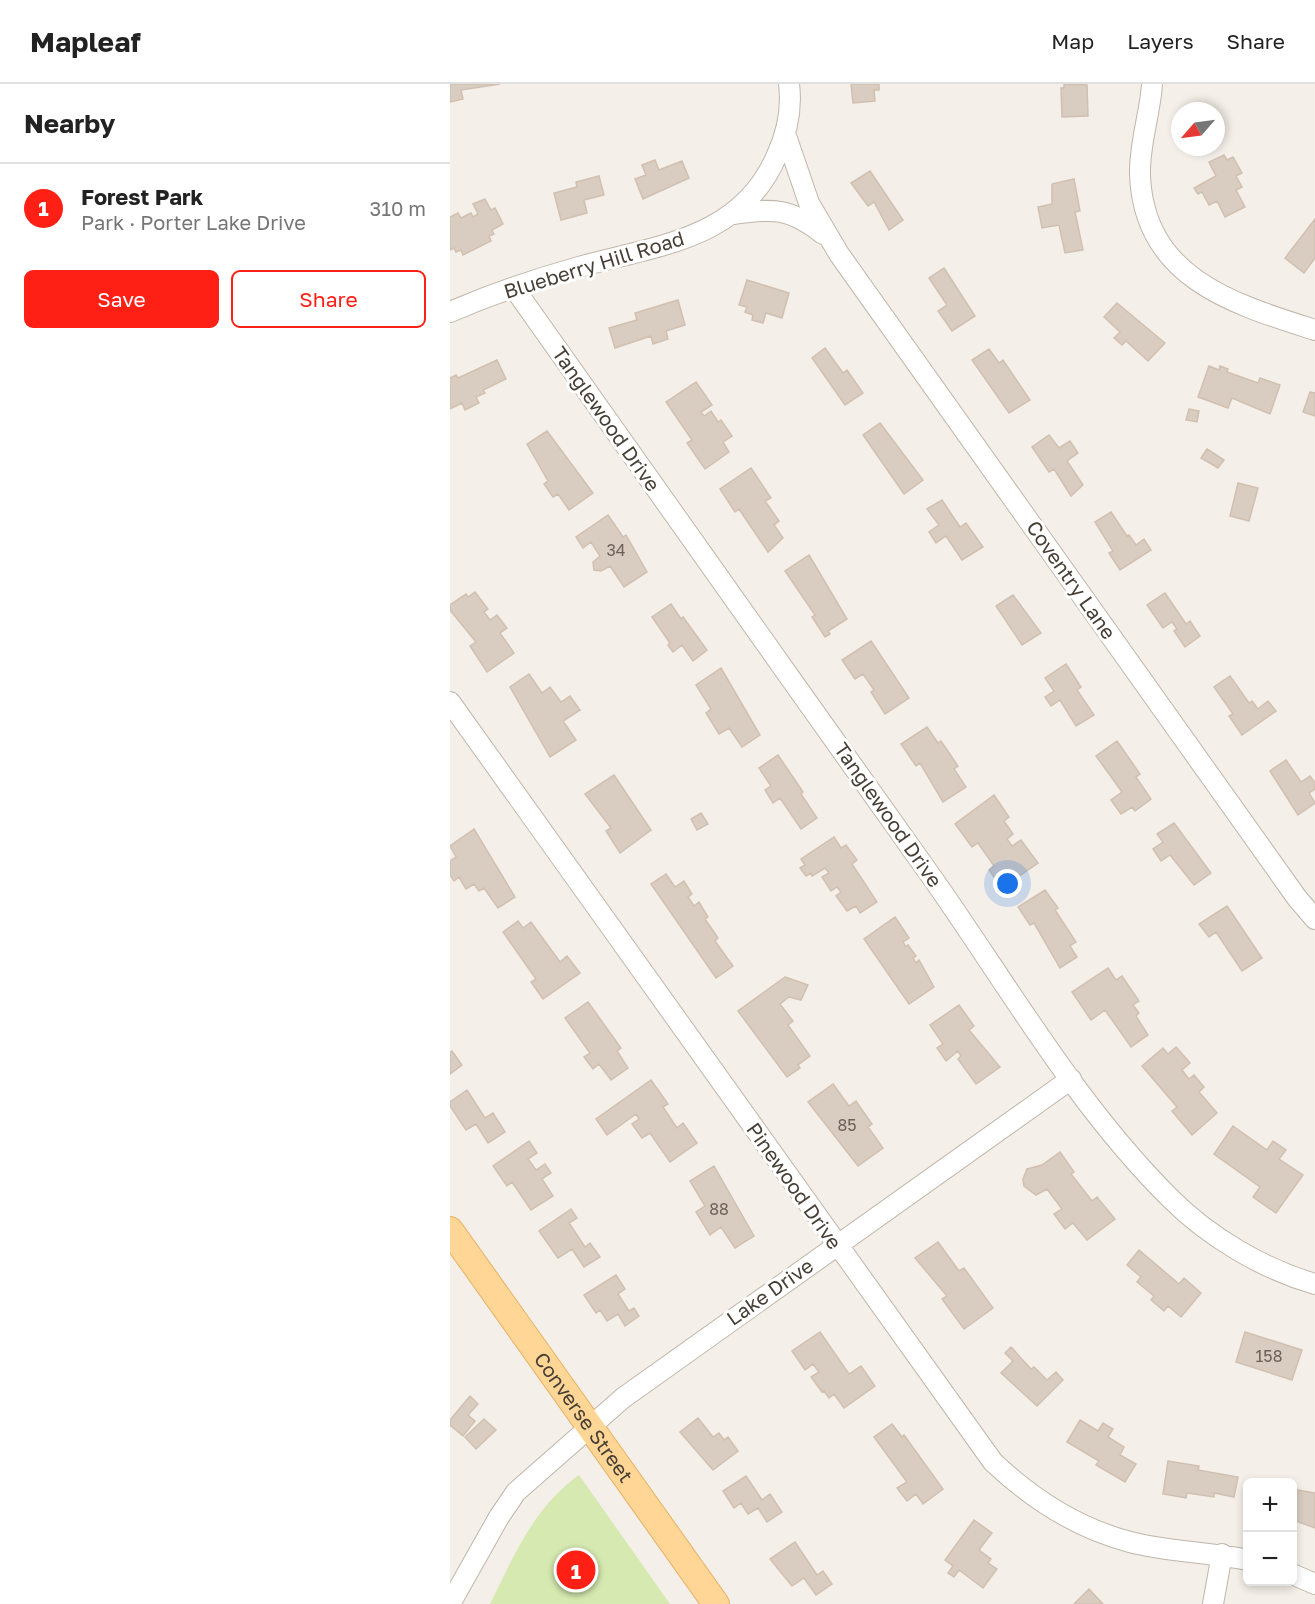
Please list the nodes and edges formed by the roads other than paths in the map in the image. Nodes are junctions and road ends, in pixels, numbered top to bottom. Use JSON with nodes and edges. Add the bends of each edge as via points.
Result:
{"nodes":[{"id":1,"x":789,"y":84,"type":"edge"},
{"id":2,"x":1152,"y":84,"type":"edge"},
{"id":3,"x":785,"y":133,"type":"junction"},
{"id":4,"x":732,"y":214,"type":"junction"},
{"id":5,"x":830,"y":239,"type":"junction"},
{"id":6,"x":514,"y":288,"type":"junction"},
{"id":7,"x":450,"y":312,"type":"edge"},
{"id":8,"x":1315,"y":330,"type":"edge"},
{"id":9,"x":450,"y":702,"type":"edge"},
{"id":10,"x":1315,"y":919,"type":"edge"},
{"id":11,"x":1071,"y":1079,"type":"junction"},
{"id":12,"x":450,"y":1230,"type":"edge"},
{"id":13,"x":837,"y":1246,"type":"junction"},
{"id":14,"x":1315,"y":1284,"type":"edge"},
{"id":15,"x":590,"y":1427,"type":"junction"},
{"id":16,"x":1222,"y":1554,"type":"junction"},
{"id":17,"x":1243,"y":1559,"type":"edge"},
{"id":18,"x":1297,"y":1576,"type":"edge"},
{"id":19,"x":1315,"y":1584,"type":"edge"},
{"id":20,"x":450,"y":1604,"type":"edge"},
{"id":21,"x":716,"y":1604,"type":"edge"},
{"id":22,"x":1213,"y":1604,"type":"edge"}],
"edges":[{"from":1,"to":3,"type":"street","name":"Blueberry Hill Road"},
{"from":2,"to":8,"type":"street","via":[[1140,174],[1144,209],[1161,246],[1212,292]]},
{"from":3,"to":4,"type":"street","name":"Blueberry Hill Road","via":[[759,188]]},
{"from":3,"to":5,"type":"street","name":"Coventry Lane","via":[[810,203]]},
{"from":4,"to":5,"type":"street","name":"Coventry Lane","via":[[762,209],[787,212]]},
{"from":4,"to":6,"type":"street","name":"Blueberry Hill Road","via":[[679,242]]},
{"from":5,"to":10,"type":"street","name":"Coventry Lane"},
{"from":6,"to":7,"type":"street","name":"Blueberry Hill Road"},
{"from":6,"to":11,"type":"street","name":"Tanglewood Drive"},
{"from":9,"to":13,"type":"street","name":"Pinewood Drive"},
{"from":11,"to":13,"type":"street","name":"Lake Drive"},
{"from":11,"to":14,"type":"street","name":"Tanglewood Drive","via":[[1140,1167],[1191,1217],[1258,1261]]},
{"from":12,"to":15,"type":"main road","name":"Converse Street"},
{"from":13,"to":15,"type":"street","name":"Lake Drive","via":[[622,1398]]},
{"from":13,"to":16,"type":"street","name":"Pinewood Drive","via":[[981,1449],[1014,1482],[1064,1515],[1129,1542]]},
{"from":15,"to":20,"type":"street","name":"Lake Drive","via":[[516,1492]]},
{"from":15,"to":21,"type":"main road","name":"Converse Street"},
{"from":16,"to":17,"type":"street","name":"Pinewood Drive"},
{"from":16,"to":22,"type":"street"},
{"from":18,"to":19,"type":"street"}]}
